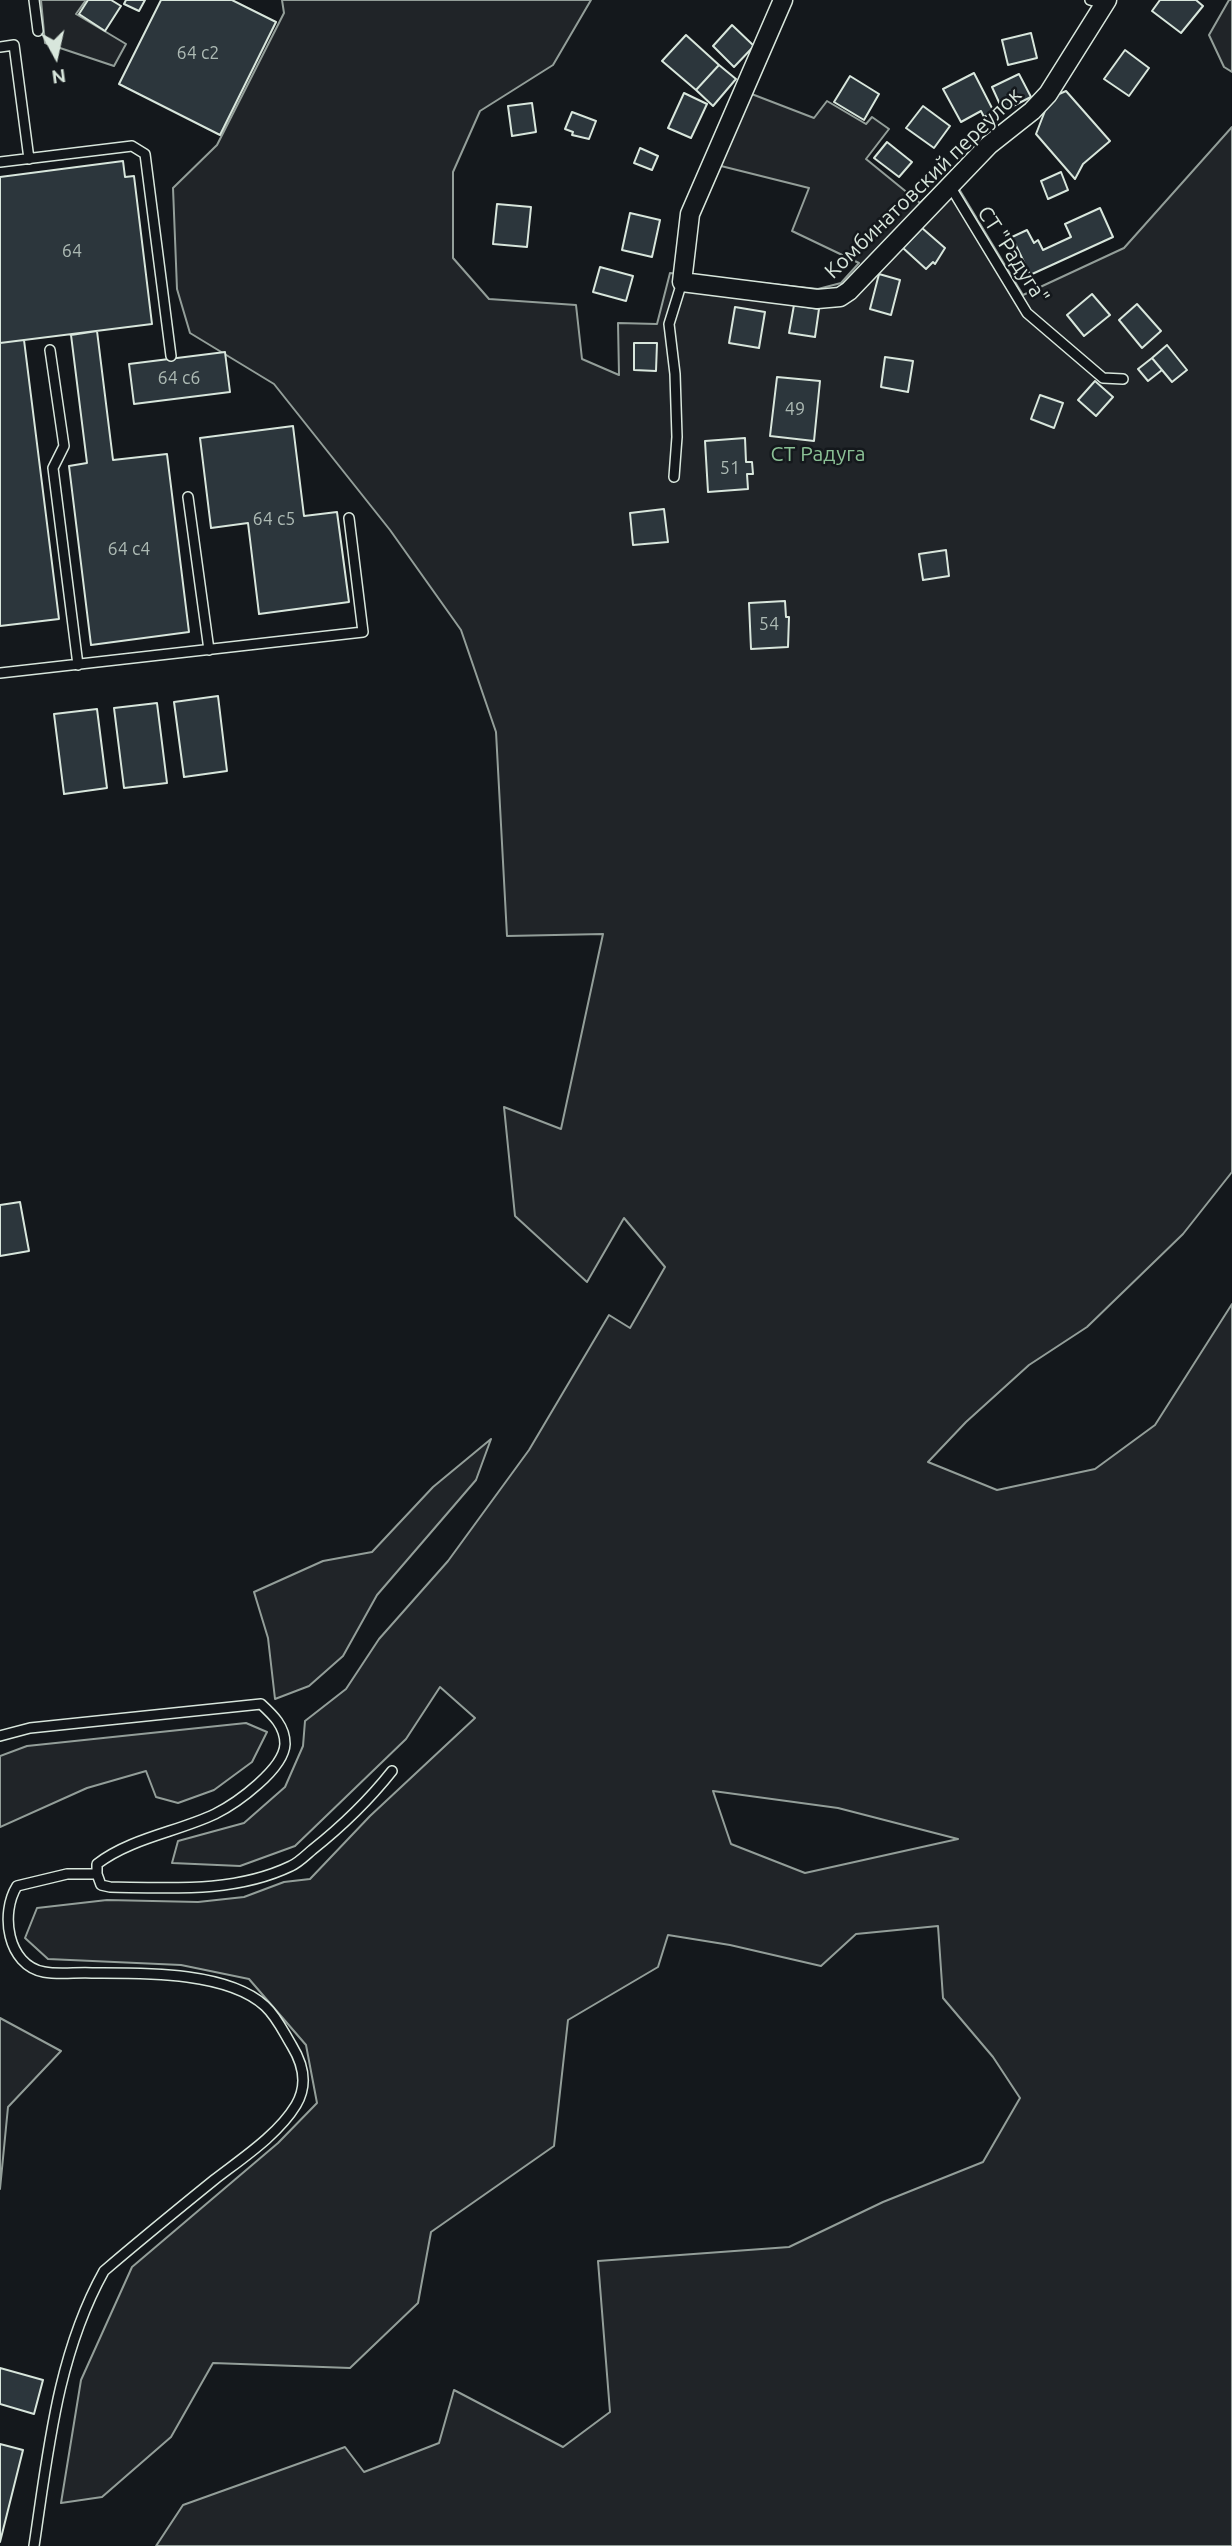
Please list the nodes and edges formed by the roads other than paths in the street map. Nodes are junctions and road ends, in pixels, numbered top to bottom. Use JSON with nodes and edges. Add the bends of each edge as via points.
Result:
{"nodes":[{"id":1,"x":34,"y":0,"type":"edge"},
{"id":2,"x":783,"y":0,"type":"edge"},
{"id":3,"x":1100,"y":1,"type":"edge"},
{"id":4,"x":38,"y":31,"type":"dead end"},
{"id":5,"x":0,"y":47,"type":"edge"},
{"id":6,"x":29,"y":159,"type":"junction"},
{"id":7,"x":0,"y":162,"type":"edge"},
{"id":8,"x":950,"y":186,"type":"junction"},
{"id":9,"x":682,"y":282,"type":"junction"},
{"id":10,"x":50,"y":350,"type":"dead end"},
{"id":11,"x":171,"y":356,"type":"dead end"},
{"id":12,"x":1123,"y":379,"type":"dead end"},
{"id":13,"x":674,"y":477,"type":"dead end"},
{"id":14,"x":188,"y":497,"type":"dead end"},
{"id":15,"x":349,"y":518,"type":"dead end"},
{"id":16,"x":209,"y":650,"type":"junction"},
{"id":17,"x":78,"y":664,"type":"junction"},
{"id":18,"x":0,"y":673,"type":"edge"},
{"id":19,"x":0,"y":1736,"type":"edge"},
{"id":20,"x":392,"y":1771,"type":"dead end"},
{"id":21,"x":97,"y":1874,"type":"junction"},
{"id":22,"x":34,"y":2546,"type":"edge"}],
"edges":[{"from":1,"to":4,"type":"lane"},
{"from":2,"to":9,"type":"street","via":[[690,214]]},
{"from":3,"to":8,"type":"street","name":"Комбинатовский переулок","via":[[1048,94]]},
{"from":5,"to":6,"type":"lane","via":[[14,46]]},
{"from":6,"to":7,"type":"lane"},
{"from":6,"to":11,"type":"lane","via":[[132,146],[145,154]]},
{"from":8,"to":9,"type":"street","name":"Комбинатовский переулок","via":[[840,297],[817,299]]},
{"from":8,"to":12,"type":"lane","name":"СТ \"Радуга\"","via":[[1027,313],[1103,378]]},
{"from":9,"to":13,"type":"lane","via":[[668,324],[675,374]]},
{"from":10,"to":17,"type":"lane","via":[[64,446],[53,468]]},
{"from":14,"to":16,"type":"lane"},
{"from":15,"to":16,"type":"lane","via":[[363,632]]},
{"from":16,"to":17,"type":"lane"},
{"from":17,"to":18,"type":"lane"},
{"from":19,"to":21,"type":"lane","via":[[30,1728],[261,1704],[277,1718],[285,1746],[275,1768],[250,1790],[217,1813],[113,1852],[97,1864]]},
{"from":20,"to":21,"type":"lane","via":[[333,1834],[293,1865],[270,1874],[180,1888],[110,1887],[101,1885]]},
{"from":21,"to":22,"type":"lane","via":[[67,1874],[18,1886],[10,1897],[8,1915],[12,1944],[25,1965],[44,1972],[158,1973],[207,1979],[265,2005],[304,2072],[297,2105],[265,2140],[104,2271],[89,2298],[58,2390]]}]}
